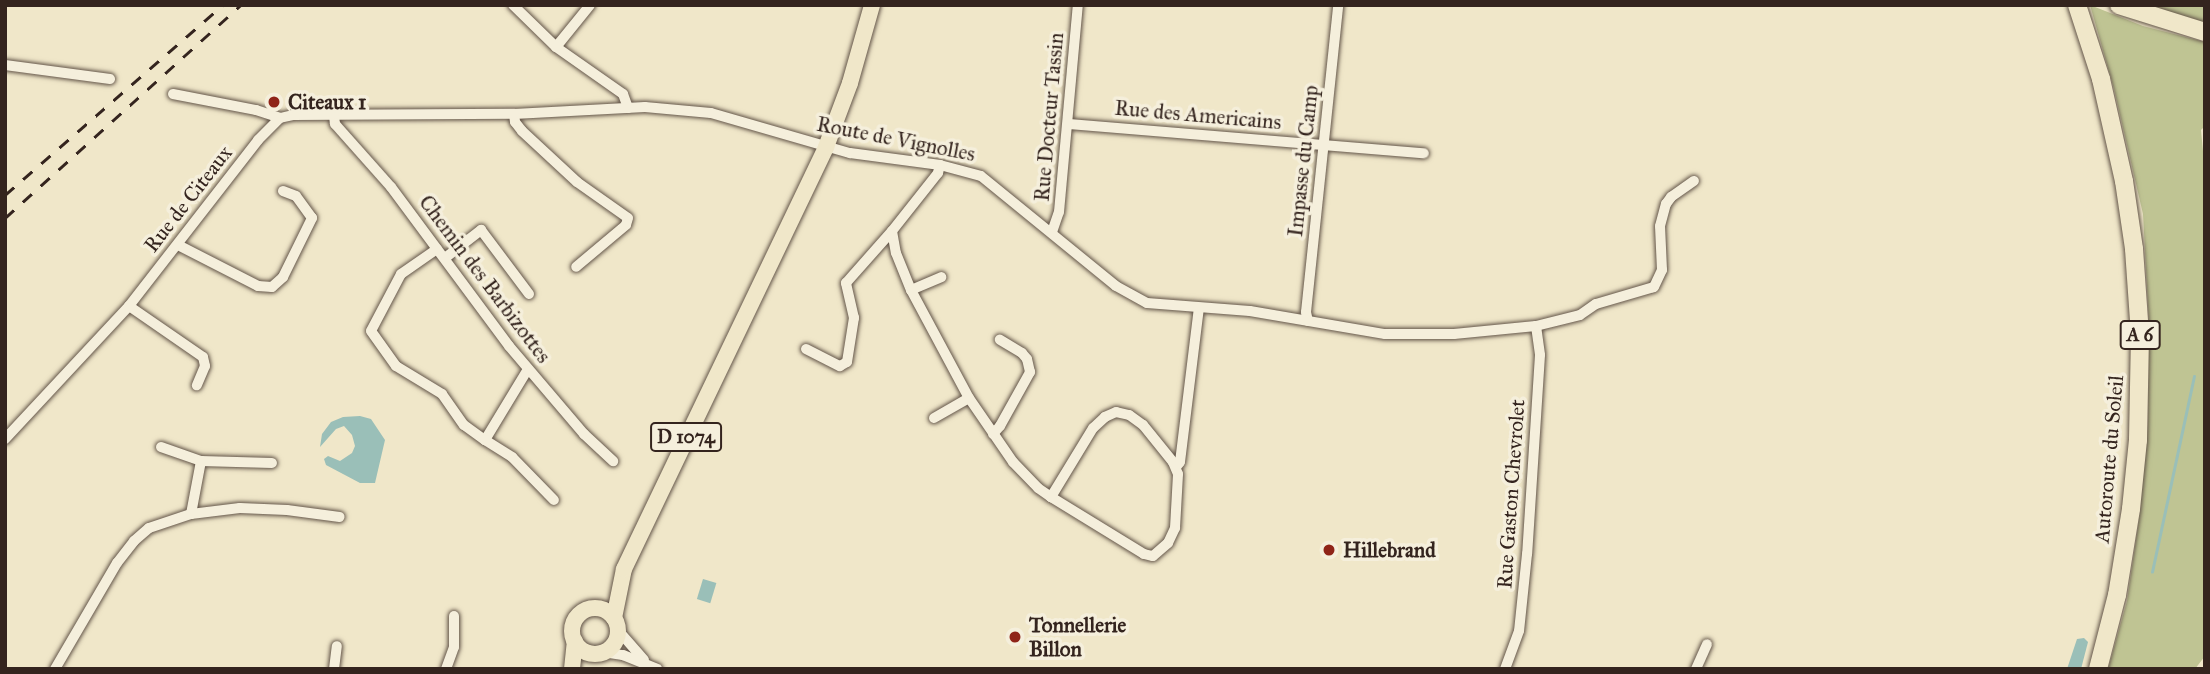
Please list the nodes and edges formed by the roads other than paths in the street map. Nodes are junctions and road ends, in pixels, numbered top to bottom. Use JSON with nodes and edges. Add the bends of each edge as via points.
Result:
{"nodes":[{"id":1,"x":513,"y":5,"type":"edge"},
{"id":2,"x":590,"y":5,"type":"edge"},
{"id":3,"x":866,"y":5,"type":"edge"},
{"id":4,"x":872,"y":5,"type":"edge"},
{"id":5,"x":1078,"y":5,"type":"edge"},
{"id":6,"x":1338,"y":5,"type":"edge"},
{"id":7,"x":2077,"y":5,"type":"edge"},
{"id":8,"x":2119,"y":5,"type":"edge"},
{"id":9,"x":2205,"y":32,"type":"edge"},
{"id":10,"x":556,"y":47,"type":"junction"},
{"id":11,"x":5,"y":65,"type":"edge"},
{"id":12,"x":110,"y":79,"type":"dead end"},
{"id":13,"x":173,"y":94,"type":"dead end"},
{"id":14,"x":628,"y":108,"type":"junction"},
{"id":15,"x":514,"y":114,"type":"junction"},
{"id":16,"x":334,"y":116,"type":"junction"},
{"id":17,"x":279,"y":118,"type":"junction"},
{"id":18,"x":1068,"y":124,"type":"junction"},
{"id":19,"x":1325,"y":145,"type":"junction"},
{"id":20,"x":821,"y":146,"type":"junction"},
{"id":21,"x":1424,"y":153,"type":"dead end"},
{"id":22,"x":940,"y":165,"type":"junction"},
{"id":23,"x":1694,"y":181,"type":"dead end"},
{"id":24,"x":283,"y":191,"type":"dead end"},
{"id":25,"x":892,"y":231,"type":"junction"},
{"id":26,"x":1052,"y":232,"type":"junction"},
{"id":27,"x":178,"y":245,"type":"junction"},
{"id":28,"x":437,"y":249,"type":"junction"},
{"id":29,"x":445,"y":258,"type":"junction"},
{"id":30,"x":576,"y":267,"type":"dead end"},
{"id":31,"x":941,"y":277,"type":"dead end"},
{"id":32,"x":911,"y":290,"type":"junction"},
{"id":33,"x":529,"y":294,"type":"dead end"},
{"id":34,"x":129,"y":306,"type":"junction"},
{"id":35,"x":1199,"y":308,"type":"junction"},
{"id":36,"x":1308,"y":321,"type":"junction"},
{"id":37,"x":1533,"y":326,"type":"junction"},
{"id":38,"x":1000,"y":340,"type":"dead end"},
{"id":39,"x":806,"y":349,"type":"dead end"},
{"id":40,"x":528,"y":369,"type":"junction"},
{"id":41,"x":197,"y":386,"type":"dead end"},
{"id":42,"x":969,"y":398,"type":"junction"},
{"id":43,"x":934,"y":418,"type":"dead end"},
{"id":44,"x":993,"y":435,"type":"junction"},
{"id":45,"x":5,"y":439,"type":"edge"},
{"id":46,"x":485,"y":439,"type":"junction"},
{"id":47,"x":161,"y":447,"type":"dead end"},
{"id":48,"x":201,"y":461,"type":"junction"},
{"id":49,"x":613,"y":461,"type":"dead end"},
{"id":50,"x":272,"y":463,"type":"dead end"},
{"id":51,"x":1176,"y":467,"type":"junction"},
{"id":52,"x":1051,"y":497,"type":"junction"},
{"id":53,"x":555,"y":500,"type":"dead end"},
{"id":54,"x":191,"y":514,"type":"junction"},
{"id":55,"x":340,"y":517,"type":"dead end"},
{"id":56,"x":624,"y":569,"type":"junction"},
{"id":57,"x":591,"y":608,"type":"junction"},
{"id":58,"x":454,"y":616,"type":"dead end"},
{"id":59,"x":615,"y":624,"type":"junction"},
{"id":60,"x":575,"y":641,"type":"junction"},
{"id":61,"x":1707,"y":643,"type":"dead end"},
{"id":62,"x":337,"y":646,"type":"dead end"},
{"id":63,"x":601,"y":652,"type":"junction"},
{"id":64,"x":647,"y":663,"type":"junction"},
{"id":65,"x":55,"y":669,"type":"edge"},
{"id":66,"x":334,"y":669,"type":"edge"},
{"id":67,"x":446,"y":669,"type":"edge"},
{"id":68,"x":572,"y":669,"type":"edge"},
{"id":69,"x":584,"y":669,"type":"edge"},
{"id":70,"x":657,"y":669,"type":"edge"},
{"id":71,"x":1505,"y":669,"type":"edge"},
{"id":72,"x":1696,"y":669,"type":"edge"},
{"id":73,"x":2098,"y":669,"type":"edge"}],
"edges":[{"from":1,"to":10,"type":"street"},
{"from":2,"to":10,"type":"street"},
{"from":3,"to":20,"type":"main road","number":"D 1074"},
{"from":4,"to":20,"type":"main road","number":"D 1074","via":[[854,72]]},
{"from":5,"to":18,"type":"street","name":"Rue Docteur Tassin"},
{"from":6,"to":19,"type":"street","name":"Impasse du Camp"},
{"from":7,"to":73,"type":"highway","name":"Autoroute du Soleil","number":"A 6","via":[[2121,164],[2140,327],[2133,492],[2122,569]]},
{"from":8,"to":9,"type":"highway"},
{"from":10,"to":14,"type":"street","via":[[623,94]]},
{"from":11,"to":12,"type":"street"},
{"from":13,"to":17,"type":"street","name":"Route de Vignolles"},
{"from":14,"to":15,"type":"street","name":"Route de Vignolles"},
{"from":14,"to":20,"type":"street","name":"Route de Vignolles","via":[[711,113]]},
{"from":15,"to":16,"type":"street","name":"Route de Vignolles"},
{"from":15,"to":30,"type":"street","via":[[522,131],[577,182],[628,218],[626,225]]},
{"from":16,"to":17,"type":"street","name":"Route de Vignolles"},
{"from":16,"to":28,"type":"street","name":"Chemin des Barbizottes","via":[[335,124],[391,187]]},
{"from":17,"to":27,"type":"street","name":"Rue de Citeaux"},
{"from":18,"to":19,"type":"street","name":"Rue des Americains"},
{"from":18,"to":26,"type":"street","name":"Rue Docteur Tassin","via":[[1058,218]]},
{"from":19,"to":21,"type":"street","name":"Rue des Americains"},
{"from":19,"to":36,"type":"street","name":"Impasse du Camp"},
{"from":20,"to":22,"type":"street","name":"Route de Vignolles"},
{"from":20,"to":56,"type":"main road","number":"D 1074","via":[[779,248]]},
{"from":22,"to":25,"type":"street"},
{"from":22,"to":26,"type":"street","name":"Route de Vignolles","via":[[972,171],[992,182]]},
{"from":23,"to":37,"type":"street","name":"Route de Vignolles","via":[[1666,204],[1660,226],[1662,270],[1654,287],[1596,304],[1580,315]]},
{"from":24,"to":27,"type":"street","via":[[296,196],[309,210],[311,222],[283,277],[272,287],[258,286]]},
{"from":25,"to":32,"type":"street"},
{"from":25,"to":39,"type":"street","via":[[846,283],[854,318],[847,362],[841,366]]},
{"from":26,"to":35,"type":"street","name":"Route de Vignolles","via":[[1122,290],[1147,303]]},
{"from":27,"to":34,"type":"street","name":"Rue de Citeaux"},
{"from":28,"to":29,"type":"street","name":"Chemin des Barbizottes"},
{"from":28,"to":46,"type":"street","via":[[401,274],[371,331],[396,366],[442,394],[464,425]]},
{"from":29,"to":33,"type":"street","via":[[481,230]]},
{"from":29,"to":40,"type":"street","name":"Chemin des Barbizottes"},
{"from":31,"to":32,"type":"street"},
{"from":32,"to":42,"type":"street"},
{"from":34,"to":41,"type":"street","via":[[203,357],[205,366]]},
{"from":34,"to":45,"type":"street","name":"Rue de Citeaux"},
{"from":35,"to":36,"type":"street","name":"Route de Vignolles"},
{"from":35,"to":51,"type":"street"},
{"from":36,"to":37,"type":"street","name":"Route de Vignolles","via":[[1403,335]]},
{"from":37,"to":71,"type":"street","name":"Rue Gaston Chevrolet","via":[[1540,355],[1527,554],[1520,631]]},
{"from":38,"to":44,"type":"street","via":[[1022,353],[1030,372]]},
{"from":40,"to":46,"type":"street"},
{"from":40,"to":49,"type":"street","name":"Chemin des Barbizottes"},
{"from":42,"to":43,"type":"street"},
{"from":42,"to":44,"type":"street"},
{"from":44,"to":52,"type":"street","via":[[1013,463]]},
{"from":46,"to":53,"type":"street","via":[[512,457]]},
{"from":47,"to":48,"type":"street"},
{"from":48,"to":50,"type":"street"},
{"from":48,"to":54,"type":"street"},
{"from":51,"to":52,"type":"street","via":[[1143,425],[1116,412],[1093,429]]},
{"from":51,"to":52,"type":"street","via":[[1172,536],[1153,556]]},
{"from":54,"to":55,"type":"street","via":[[264,508]]},
{"from":54,"to":65,"type":"street","via":[[162,522],[134,541]]},
{"from":56,"to":57,"type":"main road","number":"D 1074"},
{"from":56,"to":59,"type":"main road","number":"D 1074"},
{"from":57,"to":59,"type":"main road","via":[[600,608]]},
{"from":57,"to":60,"type":"main road","via":[[573,622]]},
{"from":58,"to":67,"type":"street","via":[[454,647]]},
{"from":59,"to":63,"type":"main road","via":[[614,643]]},
{"from":59,"to":64,"type":"street"},
{"from":60,"to":63,"type":"main road","via":[[585,651]]},
{"from":60,"to":68,"type":"main road"},
{"from":61,"to":72,"type":"street"},
{"from":62,"to":66,"type":"street"},
{"from":63,"to":64,"type":"street"},
{"from":63,"to":69,"type":"main road"},
{"from":64,"to":70,"type":"street"}]}
